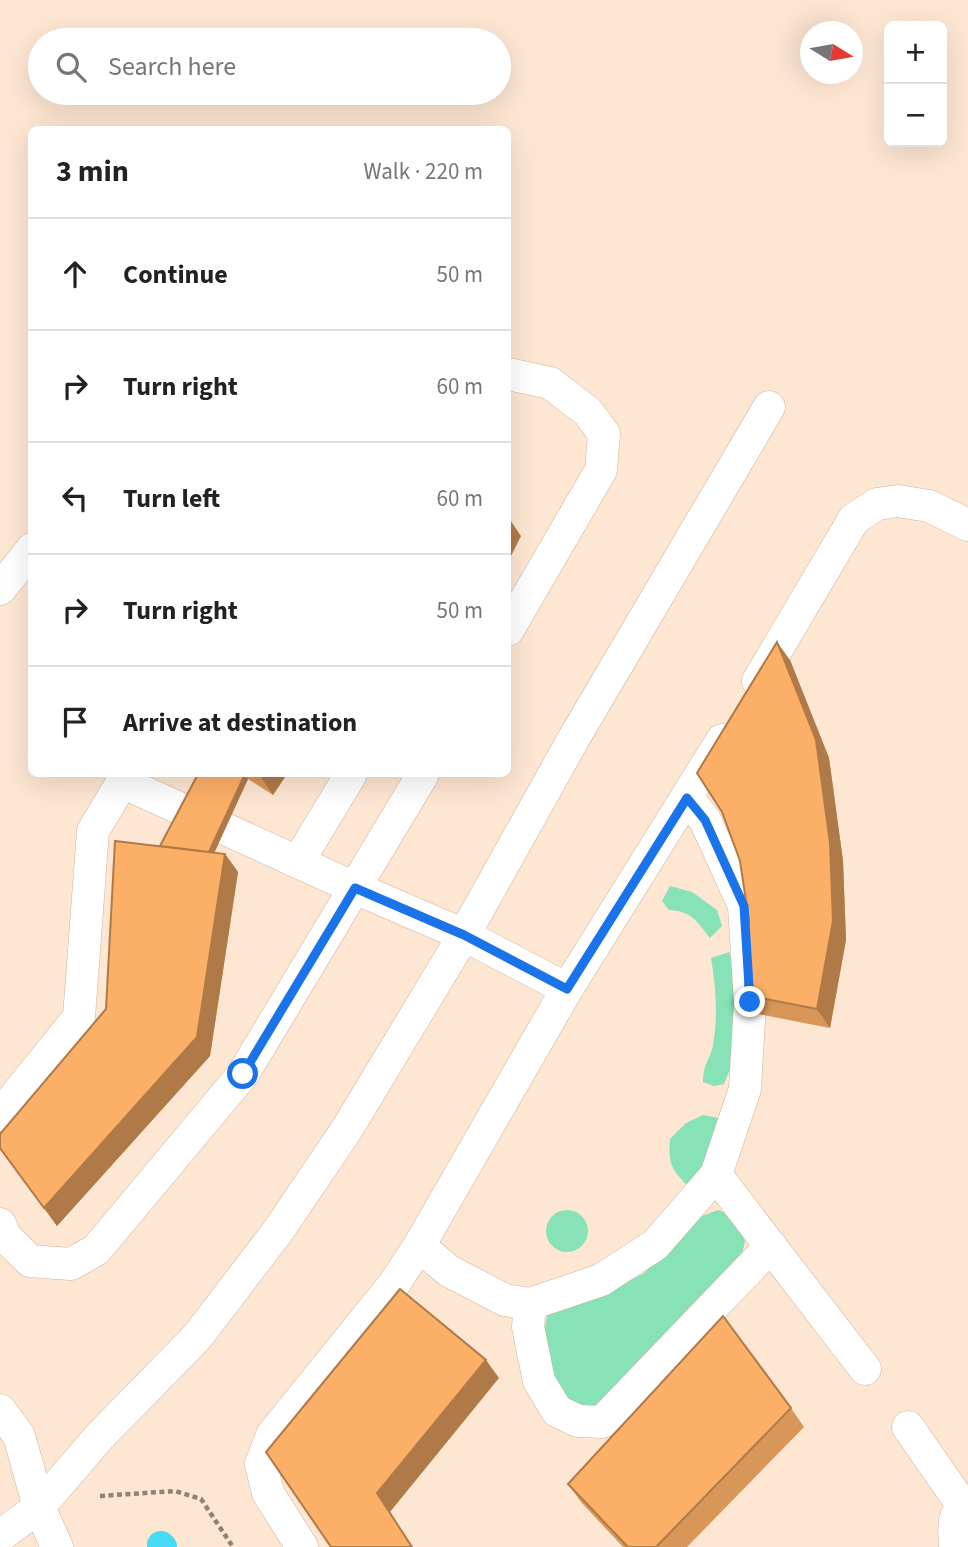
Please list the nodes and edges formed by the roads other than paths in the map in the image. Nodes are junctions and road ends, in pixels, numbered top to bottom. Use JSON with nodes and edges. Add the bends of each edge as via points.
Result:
{"nodes":[{"id":1,"x":511,"y":375,"type":"edge"},
{"id":2,"x":769,"y":407,"type":"dead end"},
{"id":3,"x":968,"y":526,"type":"edge"},
{"id":4,"x":28,"y":554,"type":"edge"},
{"id":5,"x":0,"y":589,"type":"edge"},
{"id":6,"x":511,"y":624,"type":"edge"},
{"id":7,"x":349,"y":777,"type":"edge"},
{"id":8,"x":421,"y":777,"type":"edge"},
{"id":9,"x":124,"y":778,"type":"edge"},
{"id":10,"x":687,"y":798,"type":"junction"},
{"id":11,"x":298,"y":862,"type":"junction"},
{"id":12,"x":355,"y":888,"type":"junction"},
{"id":13,"x":464,"y":935,"type":"junction"},
{"id":14,"x":567,"y":989,"type":"junction"},
{"id":15,"x":0,"y":1115,"type":"edge"},
{"id":16,"x":716,"y":1175,"type":"junction"},
{"id":17,"x":0,"y":1224,"type":"edge"},
{"id":18,"x":771,"y":1246,"type":"junction"},
{"id":19,"x":419,"y":1247,"type":"junction"},
{"id":20,"x":530,"y":1304,"type":"junction"},
{"id":21,"x":865,"y":1369,"type":"dead end"},
{"id":22,"x":0,"y":1410,"type":"edge"},
{"id":23,"x":908,"y":1427,"type":"dead end"},
{"id":24,"x":966,"y":1505,"type":"edge"},
{"id":25,"x":39,"y":1507,"type":"junction"},
{"id":26,"x":0,"y":1536,"type":"edge"},
{"id":27,"x":57,"y":1547,"type":"edge"},
{"id":28,"x":302,"y":1547,"type":"edge"},
{"id":29,"x":955,"y":1547,"type":"edge"}],
"edges":[{"from":1,"to":6,"type":"street","via":[[550,383],[588,412],[604,434],[601,470]]},
{"from":2,"to":13,"type":"street"},
{"from":3,"to":10,"type":"street","via":[[929,506],[898,501],[877,503],[854,519]]},
{"from":4,"to":5,"type":"street"},
{"from":7,"to":11,"type":"street"},
{"from":8,"to":12,"type":"street"},
{"from":9,"to":11,"type":"street"},
{"from":9,"to":15,"type":"street","via":[[93,831],[79,1017]]},
{"from":10,"to":14,"type":"street"},
{"from":10,"to":16,"type":"street","via":[[705,820],[744,906],[750,1002],[745,1089]]},
{"from":11,"to":12,"type":"street"},
{"from":12,"to":13,"type":"street"},
{"from":12,"to":17,"type":"street","via":[[243,1074],[96,1250],[71,1264],[30,1261],[5,1236]]},
{"from":13,"to":14,"type":"street"},
{"from":13,"to":25,"type":"street","via":[[347,1129],[278,1231],[197,1337],[100,1436]]},
{"from":14,"to":19,"type":"street"},
{"from":16,"to":18,"type":"street"},
{"from":16,"to":20,"type":"street","via":[[655,1245],[601,1279]]},
{"from":18,"to":20,"type":"street","via":[[602,1422],[578,1421],[556,1411],[540,1381],[528,1327]]},
{"from":18,"to":21,"type":"street"},
{"from":19,"to":20,"type":"street","via":[[449,1271],[505,1300]]},
{"from":19,"to":28,"type":"street","via":[[272,1435],[261,1464],[268,1493]]},
{"from":22,"to":25,"type":"street","via":[[19,1436]]},
{"from":23,"to":24,"type":"street"},
{"from":24,"to":29,"type":"street","via":[[954,1523]]},
{"from":25,"to":26,"type":"street"},
{"from":25,"to":27,"type":"street"}]}
